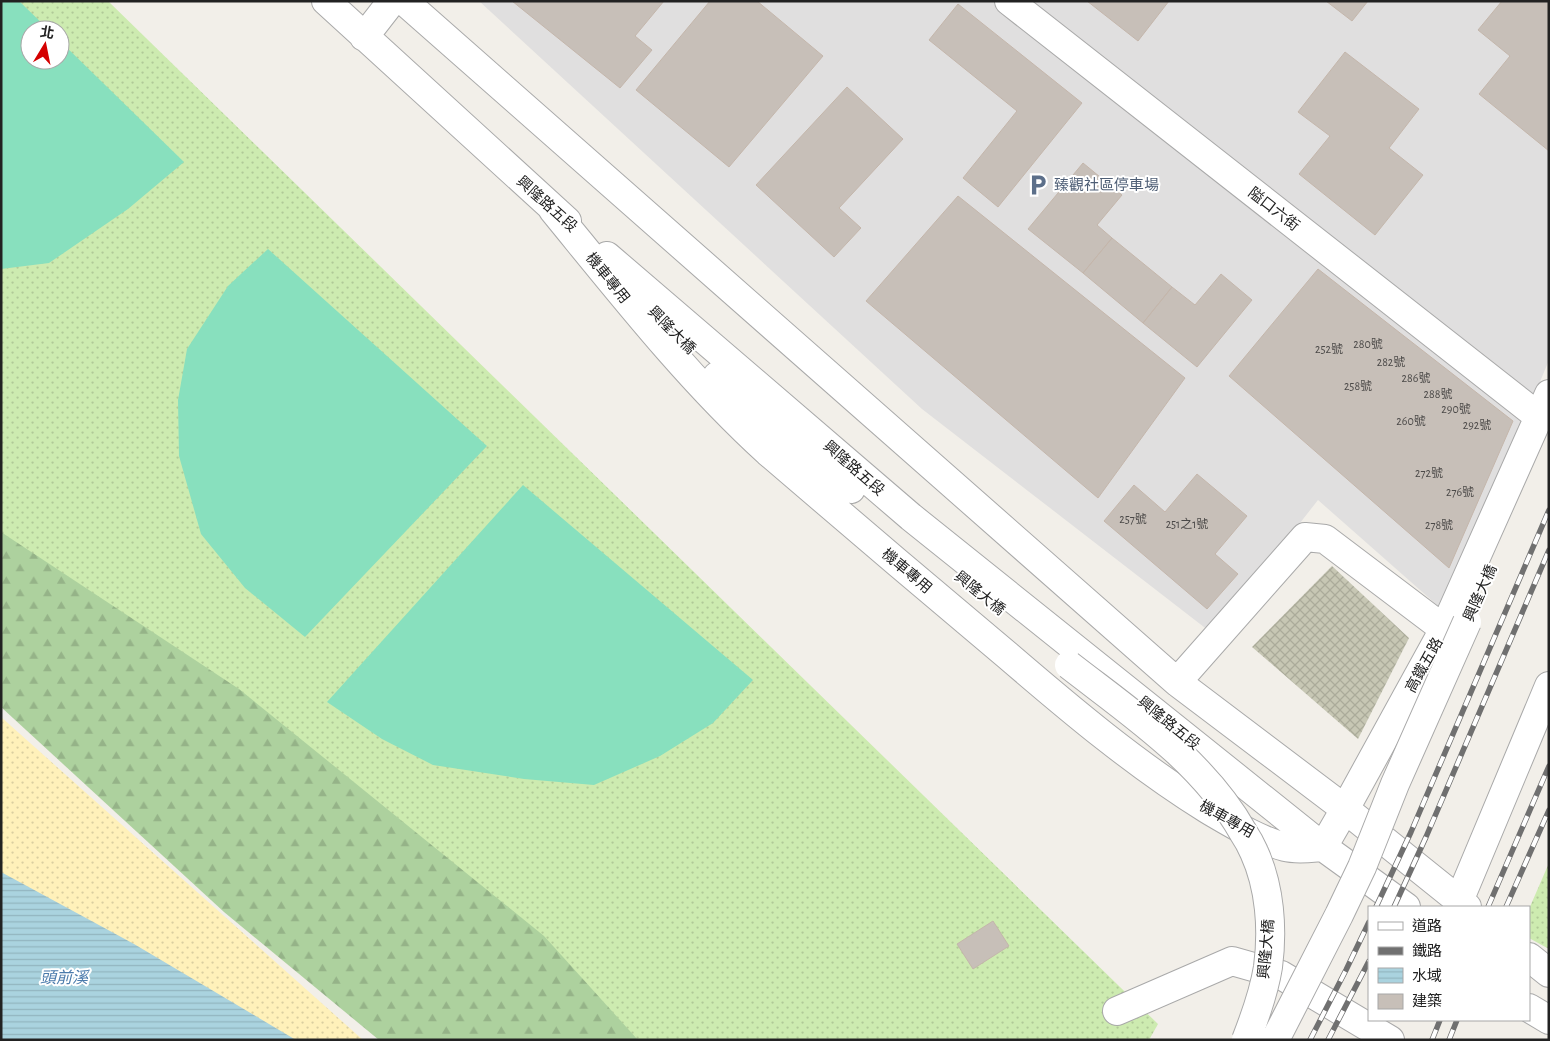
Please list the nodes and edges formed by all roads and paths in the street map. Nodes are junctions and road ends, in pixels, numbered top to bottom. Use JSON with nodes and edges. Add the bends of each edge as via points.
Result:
{"nodes":[{"id":1,"x":326,"y":1,"type":"edge"},
{"id":2,"x":392,"y":1,"type":"edge"},
{"id":3,"x":404,"y":1,"type":"edge"},
{"id":4,"x":1009,"y":1,"type":"edge"},
{"id":5,"x":364,"y":37,"type":"junction"},
{"id":6,"x":553,"y":210,"type":"junction"},
{"id":7,"x":1546,"y":427,"type":"edge"},
{"id":8,"x":1456,"y":626,"type":"junction"},
{"id":9,"x":1177,"y":682,"type":"junction"},
{"id":10,"x":1549,"y":686,"type":"edge"},
{"id":11,"x":1345,"y":809,"type":"junction"},
{"id":12,"x":1323,"y":847,"type":"junction"},
{"id":13,"x":1463,"y":904,"type":"edge"},
{"id":14,"x":1405,"y":906,"type":"edge"},
{"id":15,"x":1530,"y":958,"type":"edge"},
{"id":16,"x":1549,"y":973,"type":"edge"},
{"id":17,"x":1530,"y":1009,"type":"edge"},
{"id":18,"x":1117,"y":1011,"type":"dead end"},
{"id":19,"x":1549,"y":1020,"type":"edge"},
{"id":20,"x":1246,"y":1040,"type":"edge"},
{"id":21,"x":1275,"y":1040,"type":"edge"},
{"id":22,"x":1390,"y":1040,"type":"edge"}],
"edges":[{"from":1,"to":5,"type":"street","name":"興隆路五段"},
{"from":2,"to":5,"type":"street"},
{"from":3,"to":9,"type":"street"},
{"from":4,"to":7,"type":"street","name":"隘口六街"},
{"from":5,"to":6,"type":"street","name":"興隆路五段"},
{"from":6,"to":12,"type":"street","name":"興隆路五段","via":[[911,517]]},
{"from":6,"to":12,"type":"street","name":"機車專用","via":[[656,337],[738,425],[1086,723],[1144,767],[1226,820],[1284,847]]},
{"from":6,"to":20,"type":"street","name":"興隆大橋","bridge":true,"via":[[742,401],[1155,733],[1201,775],[1233,815],[1254,852],[1267,895],[1271,930],[1268,968]]},
{"from":7,"to":8,"type":"street","name":"興隆大橋"},
{"from":8,"to":9,"type":"street","via":[[1324,539],[1305,537]]},
{"from":8,"to":11,"type":"street","name":"高鐵五路"},
{"from":8,"to":21,"type":"street","name":"興隆大橋","bridge":true,"via":[[1362,867]]},
{"from":9,"to":11,"type":"street"},
{"from":10,"to":13,"type":"street"},
{"from":11,"to":12,"type":"street","name":"高鐵五路"},
{"from":11,"to":13,"type":"street"},
{"from":12,"to":14,"type":"street","name":"興隆路五段"},
{"from":15,"to":16,"type":"street"},
{"from":17,"to":19,"type":"street"},
{"from":18,"to":22,"type":"street","via":[[1232,962],[1280,975]]}]}
